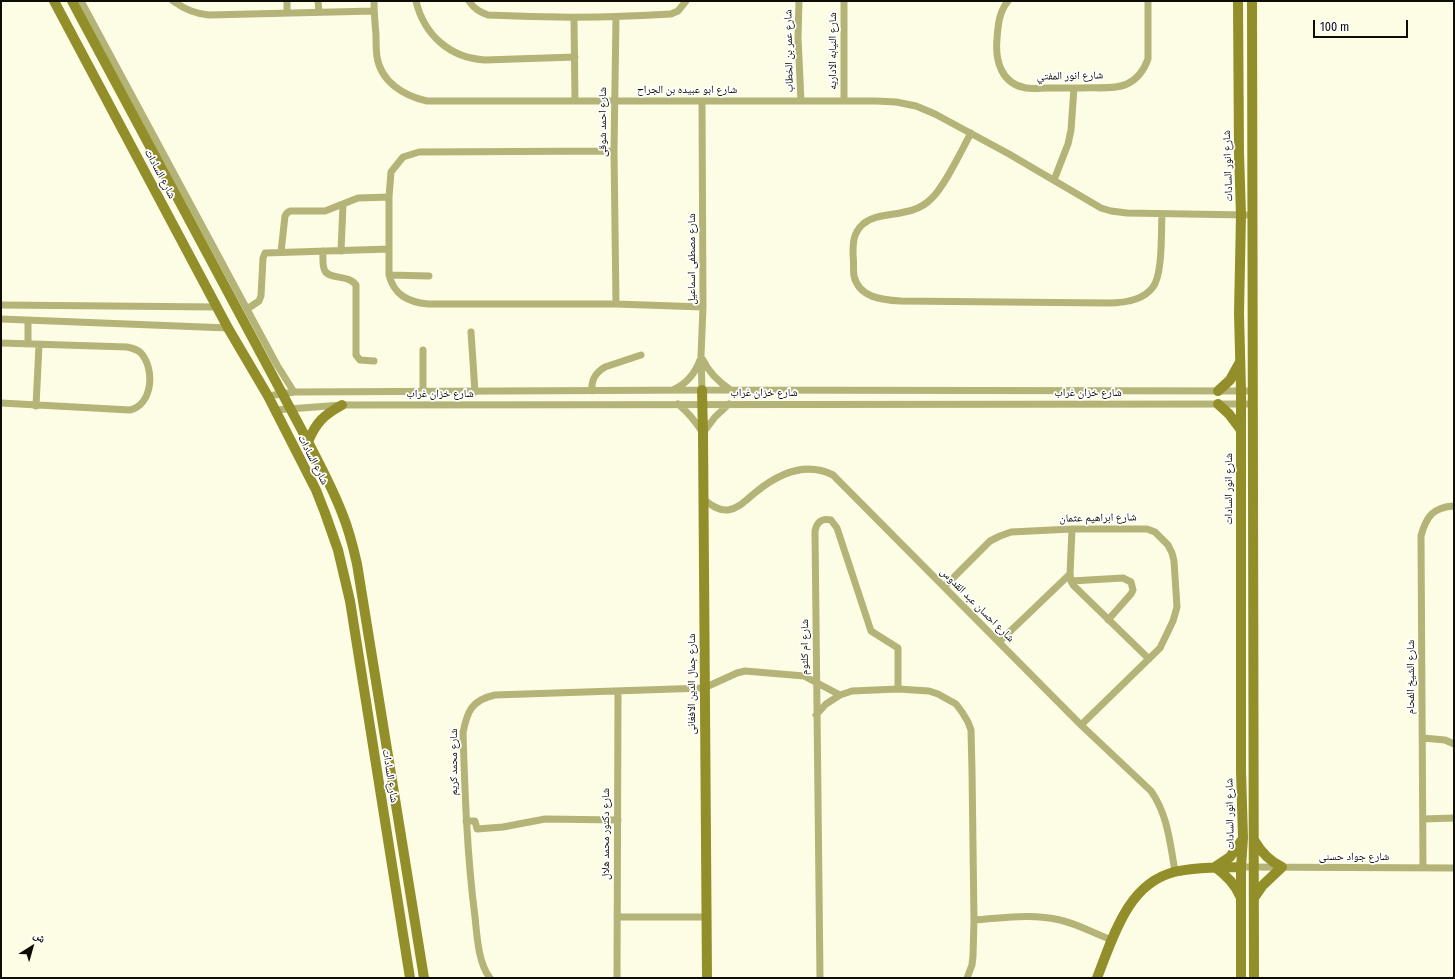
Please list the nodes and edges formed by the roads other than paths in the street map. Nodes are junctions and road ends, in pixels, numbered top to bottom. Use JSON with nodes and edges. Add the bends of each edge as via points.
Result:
{"nodes":[{"id":1,"x":54,"y":1,"type":"edge"},
{"id":2,"x":72,"y":1,"type":"edge"},
{"id":3,"x":81,"y":1,"type":"edge"},
{"id":4,"x":173,"y":1,"type":"edge"},
{"id":5,"x":287,"y":1,"type":"edge"},
{"id":6,"x":318,"y":1,"type":"edge"},
{"id":7,"x":374,"y":1,"type":"edge"},
{"id":8,"x":416,"y":1,"type":"edge"},
{"id":9,"x":469,"y":1,"type":"edge"},
{"id":10,"x":686,"y":1,"type":"edge"},
{"id":11,"x":799,"y":1,"type":"edge"},
{"id":12,"x":844,"y":1,"type":"edge"},
{"id":13,"x":1008,"y":1,"type":"edge"},
{"id":14,"x":1148,"y":1,"type":"edge"},
{"id":15,"x":1238,"y":1,"type":"edge"},
{"id":16,"x":1252,"y":1,"type":"edge"},
{"id":17,"x":374,"y":11,"type":"junction"},
{"id":18,"x":319,"y":12,"type":"junction"},
{"id":19,"x":287,"y":13,"type":"junction"},
{"id":20,"x":574,"y":18,"type":"junction"},
{"id":21,"x":616,"y":18,"type":"junction"},
{"id":22,"x":575,"y":57,"type":"junction"},
{"id":23,"x":1074,"y":88,"type":"junction"},
{"id":24,"x":801,"y":101,"type":"junction"},
{"id":25,"x":844,"y":101,"type":"junction"},
{"id":26,"x":575,"y":102,"type":"junction"},
{"id":27,"x":614,"y":102,"type":"junction"},
{"id":28,"x":702,"y":102,"type":"junction"},
{"id":29,"x":971,"y":133,"type":"junction"},
{"id":30,"x":614,"y":151,"type":"junction"},
{"id":31,"x":1054,"y":180,"type":"junction"},
{"id":32,"x":389,"y":197,"type":"junction"},
{"id":33,"x":342,"y":205,"type":"junction"},
{"id":34,"x":1162,"y":214,"type":"junction"},
{"id":35,"x":1247,"y":215,"type":"junction"},
{"id":36,"x":389,"y":249,"type":"junction"},
{"id":37,"x":323,"y":251,"type":"junction"},
{"id":38,"x":341,"y":251,"type":"junction"},
{"id":39,"x":281,"y":252,"type":"junction"},
{"id":40,"x":389,"y":275,"type":"junction"},
{"id":41,"x":430,"y":276,"type":"dead end"},
{"id":42,"x":616,"y":304,"type":"junction"},
{"id":43,"x":1,"y":306,"type":"edge"},
{"id":44,"x":218,"y":307,"type":"junction"},
{"id":45,"x":703,"y":307,"type":"junction"},
{"id":46,"x":247,"y":309,"type":"junction"},
{"id":47,"x":1,"y":319,"type":"edge"},
{"id":48,"x":28,"y":321,"type":"junction"},
{"id":49,"x":228,"y":328,"type":"junction"},
{"id":50,"x":471,"y":332,"type":"dead end"},
{"id":51,"x":1,"y":343,"type":"edge"},
{"id":52,"x":28,"y":344,"type":"junction"},
{"id":53,"x":39,"y":345,"type":"junction"},
{"id":54,"x":423,"y":350,"type":"dead end"},
{"id":55,"x":642,"y":355,"type":"dead end"},
{"id":56,"x":701,"y":356,"type":"junction"},
{"id":57,"x":1240,"y":360,"type":"junction"},
{"id":58,"x":374,"y":361,"type":"dead end"},
{"id":59,"x":702,"y":390,"type":"junction"},
{"id":60,"x":592,"y":391,"type":"junction"},
{"id":61,"x":672,"y":391,"type":"junction"},
{"id":62,"x":732,"y":391,"type":"junction"},
{"id":63,"x":1001,"y":391,"type":"junction"},
{"id":64,"x":1218,"y":391,"type":"junction"},
{"id":65,"x":1241,"y":391,"type":"junction"},
{"id":66,"x":1253,"y":391,"type":"junction"},
{"id":67,"x":294,"y":392,"type":"junction"},
{"id":68,"x":423,"y":392,"type":"junction"},
{"id":69,"x":475,"y":392,"type":"junction"},
{"id":70,"x":282,"y":393,"type":"junction"},
{"id":71,"x":268,"y":396,"type":"junction"},
{"id":72,"x":1,"y":403,"type":"edge"},
{"id":73,"x":678,"y":404,"type":"junction"},
{"id":74,"x":702,"y":404,"type":"junction"},
{"id":75,"x":729,"y":404,"type":"junction"},
{"id":76,"x":1002,"y":404,"type":"junction"},
{"id":77,"x":1218,"y":404,"type":"junction"},
{"id":78,"x":1241,"y":404,"type":"junction"},
{"id":79,"x":1253,"y":404,"type":"junction"},
{"id":80,"x":342,"y":405,"type":"junction"},
{"id":81,"x":36,"y":406,"type":"junction"},
{"id":82,"x":290,"y":408,"type":"junction"},
{"id":83,"x":274,"y":410,"type":"junction"},
{"id":84,"x":1241,"y":430,"type":"junction"},
{"id":85,"x":703,"y":433,"type":"junction"},
{"id":86,"x":308,"y":442,"type":"junction"},
{"id":87,"x":703,"y":499,"type":"junction"},
{"id":88,"x":1454,"y":506,"type":"edge"},
{"id":89,"x":1072,"y":529,"type":"junction"},
{"id":90,"x":1071,"y":577,"type":"junction"},
{"id":91,"x":944,"y":587,"type":"junction"},
{"id":92,"x":1108,"y":620,"type":"junction"},
{"id":93,"x":999,"y":642,"type":"junction"},
{"id":94,"x":1149,"y":659,"type":"junction"},
{"id":95,"x":816,"y":682,"type":"junction"},
{"id":96,"x":704,"y":688,"type":"junction"},
{"id":97,"x":898,"y":689,"type":"junction"},
{"id":98,"x":618,"y":691,"type":"junction"},
{"id":99,"x":840,"y":695,"type":"junction"},
{"id":100,"x":816,"y":715,"type":"junction"},
{"id":101,"x":1081,"y":725,"type":"junction"},
{"id":102,"x":1423,"y":738,"type":"junction"},
{"id":103,"x":1454,"y":744,"type":"edge"},
{"id":104,"x":1454,"y":818,"type":"edge"},
{"id":105,"x":1423,"y":819,"type":"junction"},
{"id":106,"x":618,"y":820,"type":"junction"},
{"id":107,"x":466,"y":821,"type":"junction"},
{"id":108,"x":1243,"y":838,"type":"junction"},
{"id":109,"x":1254,"y":840,"type":"junction"},
{"id":110,"x":1254,"y":866,"type":"junction"},
{"id":111,"x":1215,"y":867,"type":"junction"},
{"id":112,"x":1241,"y":867,"type":"junction"},
{"id":113,"x":1282,"y":867,"type":"junction"},
{"id":114,"x":1423,"y":868,"type":"junction"},
{"id":115,"x":1454,"y":868,"type":"edge"},
{"id":116,"x":1176,"y":871,"type":"junction"},
{"id":117,"x":1241,"y":898,"type":"junction"},
{"id":118,"x":1254,"y":898,"type":"junction"},
{"id":119,"x":617,"y":917,"type":"junction"},
{"id":120,"x":707,"y":917,"type":"junction"},
{"id":121,"x":974,"y":920,"type":"junction"},
{"id":122,"x":1112,"y":940,"type":"junction"},
{"id":123,"x":410,"y":978,"type":"edge"},
{"id":124,"x":424,"y":978,"type":"edge"},
{"id":125,"x":490,"y":978,"type":"edge"},
{"id":126,"x":617,"y":978,"type":"edge"},
{"id":127,"x":707,"y":978,"type":"edge"},
{"id":128,"x":820,"y":978,"type":"edge"},
{"id":129,"x":967,"y":978,"type":"edge"},
{"id":130,"x":1097,"y":978,"type":"edge"},
{"id":131,"x":1241,"y":978,"type":"edge"},
{"id":132,"x":1254,"y":978,"type":"edge"}],
"edges":[{"from":1,"to":44,"type":"street","name":"شارع السادات"},
{"from":2,"to":70,"type":"street","name":"شارع السادات"},
{"from":3,"to":46,"type":"street"},
{"from":4,"to":19,"type":"street","via":[[191,12],[200,14]]},
{"from":5,"to":19,"type":"street"},
{"from":6,"to":18,"type":"street"},
{"from":7,"to":17,"type":"street","name":"شارع ابو عبيده بن الجراح"},
{"from":8,"to":22,"type":"street","via":[[422,17],[436,38],[461,56],[476,60]]},
{"from":9,"to":20,"type":"street","via":[[472,7],[488,16]]},
{"from":10,"to":21,"type":"street","via":[[678,12],[671,14]]},
{"from":11,"to":24,"type":"street","name":"شارع عمر بن الخطاب"},
{"from":12,"to":25,"type":"street","name":"شارع النيابه الاداريه"},
{"from":13,"to":23,"type":"street","name":"شارع انور المفتي","via":[[1001,12],[996,46],[998,65],[1003,73],[1009,80],[1026,88]]},
{"from":14,"to":23,"type":"street","name":"شارع انور المفتي","via":[[1148,59],[1140,74],[1126,84],[1117,86]]},
{"from":15,"to":35,"type":"street","name":"شارع انور السادات","via":[[1239,153]]},
{"from":16,"to":35,"type":"street","name":"شارع انور السادات"},
{"from":17,"to":18,"type":"street"},
{"from":17,"to":26,"type":"street","name":"شارع ابو عبيده بن الجراح","via":[[380,67],[393,85],[414,98],[427,101]]},
{"from":18,"to":19,"type":"street"},
{"from":20,"to":21,"type":"street"},
{"from":20,"to":22,"type":"street"},
{"from":21,"to":27,"type":"street","name":"شارع احمد شوقى"},
{"from":22,"to":26,"type":"street"},
{"from":23,"to":31,"type":"street","via":[[1068,144]]},
{"from":24,"to":25,"type":"street","name":"شارع ابو عبيده بن الجراح"},
{"from":24,"to":28,"type":"street","name":"شارع ابو عبيده بن الجراح"},
{"from":25,"to":29,"type":"street","name":"شارع ابو عبيده بن الجراح","via":[[896,102],[916,106]]},
{"from":26,"to":27,"type":"street","name":"شارع ابو عبيده بن الجراح"},
{"from":27,"to":28,"type":"street","name":"شارع ابو عبيده بن الجراح"},
{"from":27,"to":30,"type":"street","name":"شارع احمد شوقى"},
{"from":28,"to":45,"type":"street","name":"شارع مصطفى اسماعيل"},
{"from":29,"to":31,"type":"street","name":"شارع ابو عبيده بن الجراح"},
{"from":29,"to":34,"type":"street","via":[[932,199],[910,212],[870,220],[856,231],[853,240],[854,276],[867,294],[881,300],[901,301],[1131,301],[1147,293],[1154,287],[1157,279]]},
{"from":30,"to":32,"type":"street","via":[[414,153],[403,157],[391,172]]},
{"from":30,"to":42,"type":"street","name":"شارع احمد شوقى"},
{"from":31,"to":34,"type":"street","name":"شارع ابو عبيده بن الجراح","via":[[1106,210]]},
{"from":32,"to":33,"type":"street","via":[[358,198]]},
{"from":32,"to":36,"type":"street"},
{"from":33,"to":38,"type":"street"},
{"from":33,"to":39,"type":"street","via":[[325,211],[287,213]]},
{"from":34,"to":35,"type":"street","name":"شارع ابو عبيده بن الجراح"},
{"from":35,"to":57,"type":"street","name":"شارع انور السادات","via":[[1240,313]]},
{"from":35,"to":66,"type":"street","name":"شارع انور السادات"},
{"from":36,"to":38,"type":"street"},
{"from":36,"to":40,"type":"street"},
{"from":37,"to":38,"type":"street"},
{"from":37,"to":39,"type":"street"},
{"from":37,"to":58,"type":"street","via":[[326,272],[349,279],[356,285],[356,355],[360,360]]},
{"from":39,"to":46,"type":"street","via":[[264,255],[261,296],[259,301]]},
{"from":40,"to":41,"type":"street"},
{"from":40,"to":42,"type":"street","via":[[400,295],[406,300],[418,303]]},
{"from":42,"to":45,"type":"street"},
{"from":43,"to":44,"type":"street"},
{"from":44,"to":49,"type":"street","name":"شارع السادات"},
{"from":45,"to":56,"type":"street","name":"شارع مصطفى اسماعيل"},
{"from":46,"to":67,"type":"street"},
{"from":47,"to":48,"type":"street"},
{"from":48,"to":49,"type":"street"},
{"from":48,"to":52,"type":"street"},
{"from":49,"to":71,"type":"street","name":"شارع السادات"},
{"from":50,"to":69,"type":"street"},
{"from":51,"to":52,"type":"street"},
{"from":52,"to":53,"type":"street"},
{"from":53,"to":81,"type":"street"},
{"from":53,"to":81,"type":"street","via":[[135,348],[145,358],[149,383],[145,399],[130,410]]},
{"from":54,"to":68,"type":"street"},
{"from":55,"to":60,"type":"street","via":[[604,367],[594,377]]},
{"from":56,"to":59,"type":"street","name":"شارع مصطفى اسماعيل"},
{"from":56,"to":61,"type":"street","via":[[694,374]]},
{"from":56,"to":62,"type":"street","via":[[706,367]]},
{"from":57,"to":64,"type":"street","via":[[1230,380]]},
{"from":57,"to":65,"type":"street","name":"شارع انور السادات"},
{"from":59,"to":61,"type":"street","name":"شارع خزان غراب"},
{"from":59,"to":62,"type":"street","name":"شارع خزان غراب"},
{"from":59,"to":74,"type":"street","name":"شارع جمال الدين الافغانى"},
{"from":60,"to":61,"type":"street","name":"شارع خزان غراب"},
{"from":60,"to":69,"type":"street","name":"شارع خزان غراب"},
{"from":62,"to":63,"type":"street","name":"شارع خزان غراب"},
{"from":63,"to":64,"type":"street","name":"شارع خزان غراب"},
{"from":63,"to":76,"type":"street"},
{"from":64,"to":65,"type":"street","name":"شارع خزان غراب"},
{"from":65,"to":66,"type":"street","name":"شارع خزان غراب"},
{"from":65,"to":78,"type":"street","name":"شارع انور السادات"},
{"from":66,"to":79,"type":"street","name":"شارع انور السادات"},
{"from":67,"to":68,"type":"street","name":"شارع خزان غراب"},
{"from":67,"to":70,"type":"street","name":"شارع خزان غراب"},
{"from":68,"to":69,"type":"street","name":"شارع خزان غراب"},
{"from":70,"to":71,"type":"street","name":"شارع خزان غراب"},
{"from":70,"to":82,"type":"street","name":"شارع السادات"},
{"from":71,"to":83,"type":"street","name":"شارع السادات"},
{"from":72,"to":81,"type":"street"},
{"from":73,"to":74,"type":"street","name":"شارع خزان غراب"},
{"from":73,"to":80,"type":"street","name":"شارع خزان غراب"},
{"from":73,"to":85,"type":"street","via":[[697,422]]},
{"from":74,"to":75,"type":"street","name":"شارع خزان غراب"},
{"from":74,"to":85,"type":"street","name":"شارع جمال الدين الافغانى"},
{"from":75,"to":76,"type":"street","name":"شارع خزان غراب"},
{"from":75,"to":85,"type":"street"},
{"from":76,"to":77,"type":"street","name":"شارع خزان غراب"},
{"from":77,"to":78,"type":"street","name":"شارع خزان غراب"},
{"from":77,"to":84,"type":"street"},
{"from":78,"to":79,"type":"street","name":"شارع خزان غراب"},
{"from":78,"to":84,"type":"street","name":"شارع انور السادات"},
{"from":79,"to":109,"type":"street","name":"شارع انور السادات"},
{"from":80,"to":82,"type":"street","name":"شارع خزان غراب"},
{"from":80,"to":86,"type":"street","via":[[318,421]]},
{"from":82,"to":83,"type":"street","name":"شارع خزان غراب"},
{"from":82,"to":86,"type":"street","name":"شارع السادات"},
{"from":83,"to":123,"type":"street","name":"شارع السادات","via":[[316,490],[346,580]]},
{"from":84,"to":108,"type":"street","name":"شارع انور السادات"},
{"from":85,"to":87,"type":"street","name":"شارع جمال الدين الافغانى"},
{"from":86,"to":124,"type":"street","name":"شارع السادات","via":[[342,512],[357,564]]},
{"from":87,"to":91,"type":"street","name":"شارع احسان عبد القدوس","via":[[715,508],[728,510],[746,502],[768,483],[789,472],[812,469],[826,472],[838,480]]},
{"from":87,"to":96,"type":"street","name":"شارع جمال الدين الافغانى"},
{"from":88,"to":102,"type":"street","name":"شارع الشيخ الفحام","via":[[1444,506],[1435,511],[1423,526],[1421,536]]},
{"from":89,"to":90,"type":"street"},
{"from":89,"to":91,"type":"street","name":"شارع ابراهيم عثمان","via":[[1011,532],[1000,536],[990,541]]},
{"from":89,"to":94,"type":"street","name":"شارع ابراهيم عثمان","via":[[1147,529],[1168,545],[1174,561],[1177,607],[1168,635]]},
{"from":90,"to":92,"type":"street","via":[[1077,589]]},
{"from":90,"to":92,"type":"street","via":[[1123,578],[1130,582],[1133,590],[1131,594]]},
{"from":90,"to":93,"type":"street"},
{"from":91,"to":93,"type":"street","name":"شارع احسان عبد القدوس"},
{"from":92,"to":94,"type":"street"},
{"from":93,"to":101,"type":"street","name":"شارع احسان عبد القدوس"},
{"from":94,"to":101,"type":"street","name":"شارع ابراهيم عثمان"},
{"from":95,"to":96,"type":"street","via":[[804,676],[745,671]]},
{"from":95,"to":97,"type":"street","name":"شارع ام كلثوم","via":[[815,531],[817,524],[825,519],[831,520],[837,528],[871,631],[898,648]]},
{"from":95,"to":99,"type":"street"},
{"from":95,"to":100,"type":"street","name":"شارع ام كلثوم"},
{"from":96,"to":98,"type":"street","name":"شارع محمد كريم"},
{"from":96,"to":120,"type":"street","name":"شارع جمال الدين الافغانى"},
{"from":97,"to":99,"type":"street","via":[[852,691]]},
{"from":97,"to":121,"type":"street","via":[[929,691],[943,696],[956,704],[968,722],[972,771]]},
{"from":98,"to":106,"type":"street","name":"شارع دكتور محمد هلال"},
{"from":98,"to":107,"type":"street","name":"شارع محمد كريم","via":[[496,695],[474,705],[466,718],[463,733]]},
{"from":99,"to":100,"type":"street","via":[[826,704]]},
{"from":100,"to":128,"type":"street","name":"شارع ام كلثوم"},
{"from":101,"to":116,"type":"street","name":"شارع احسان عبد القدوس","via":[[1151,791],[1164,817]]},
{"from":102,"to":103,"type":"street","via":[[1445,740]]},
{"from":102,"to":105,"type":"street","name":"شارع الشيخ الفحام"},
{"from":104,"to":105,"type":"street"},
{"from":105,"to":114,"type":"street","name":"شارع الشيخ الفحام"},
{"from":106,"to":107,"type":"street","via":[[545,819],[503,827],[477,828],[475,821]]},
{"from":106,"to":119,"type":"street","name":"شارع دكتور محمد هلال"},
{"from":107,"to":125,"type":"street","name":"شارع محمد كريم","via":[[469,873],[477,934],[483,967]]},
{"from":108,"to":111,"type":"street","via":[[1233,854]]},
{"from":108,"to":112,"type":"street","name":"شارع انور السادات"},
{"from":109,"to":110,"type":"street","name":"شارع انور السادات"},
{"from":109,"to":113,"type":"street","via":[[1265,856]]},
{"from":110,"to":112,"type":"street"},
{"from":110,"to":113,"type":"street","name":"شارع جواد حسنى"},
{"from":110,"to":118,"type":"street","name":"شارع انور السادات"},
{"from":111,"to":112,"type":"street"},
{"from":111,"to":116,"type":"street"},
{"from":111,"to":117,"type":"street","via":[[1232,883]]},
{"from":112,"to":117,"type":"street","name":"شارع انور السادات"},
{"from":113,"to":114,"type":"street","name":"شارع جواد حسنى"},
{"from":113,"to":118,"type":"street","via":[[1263,885]]},
{"from":114,"to":115,"type":"street","name":"شارع جواد حسنى"},
{"from":116,"to":122,"type":"street","via":[[1149,883],[1136,894]]},
{"from":117,"to":131,"type":"street","name":"شارع انور السادات"},
{"from":118,"to":132,"type":"street","name":"شارع انور السادات"},
{"from":119,"to":120,"type":"street"},
{"from":119,"to":126,"type":"street","name":"شارع دكتور محمد هلال"},
{"from":120,"to":127,"type":"street","name":"شارع جمال الدين الافغانى"},
{"from":121,"to":122,"type":"street","via":[[1048,917]]},
{"from":121,"to":129,"type":"street","via":[[973,956]]},
{"from":122,"to":130,"type":"street"}]}
